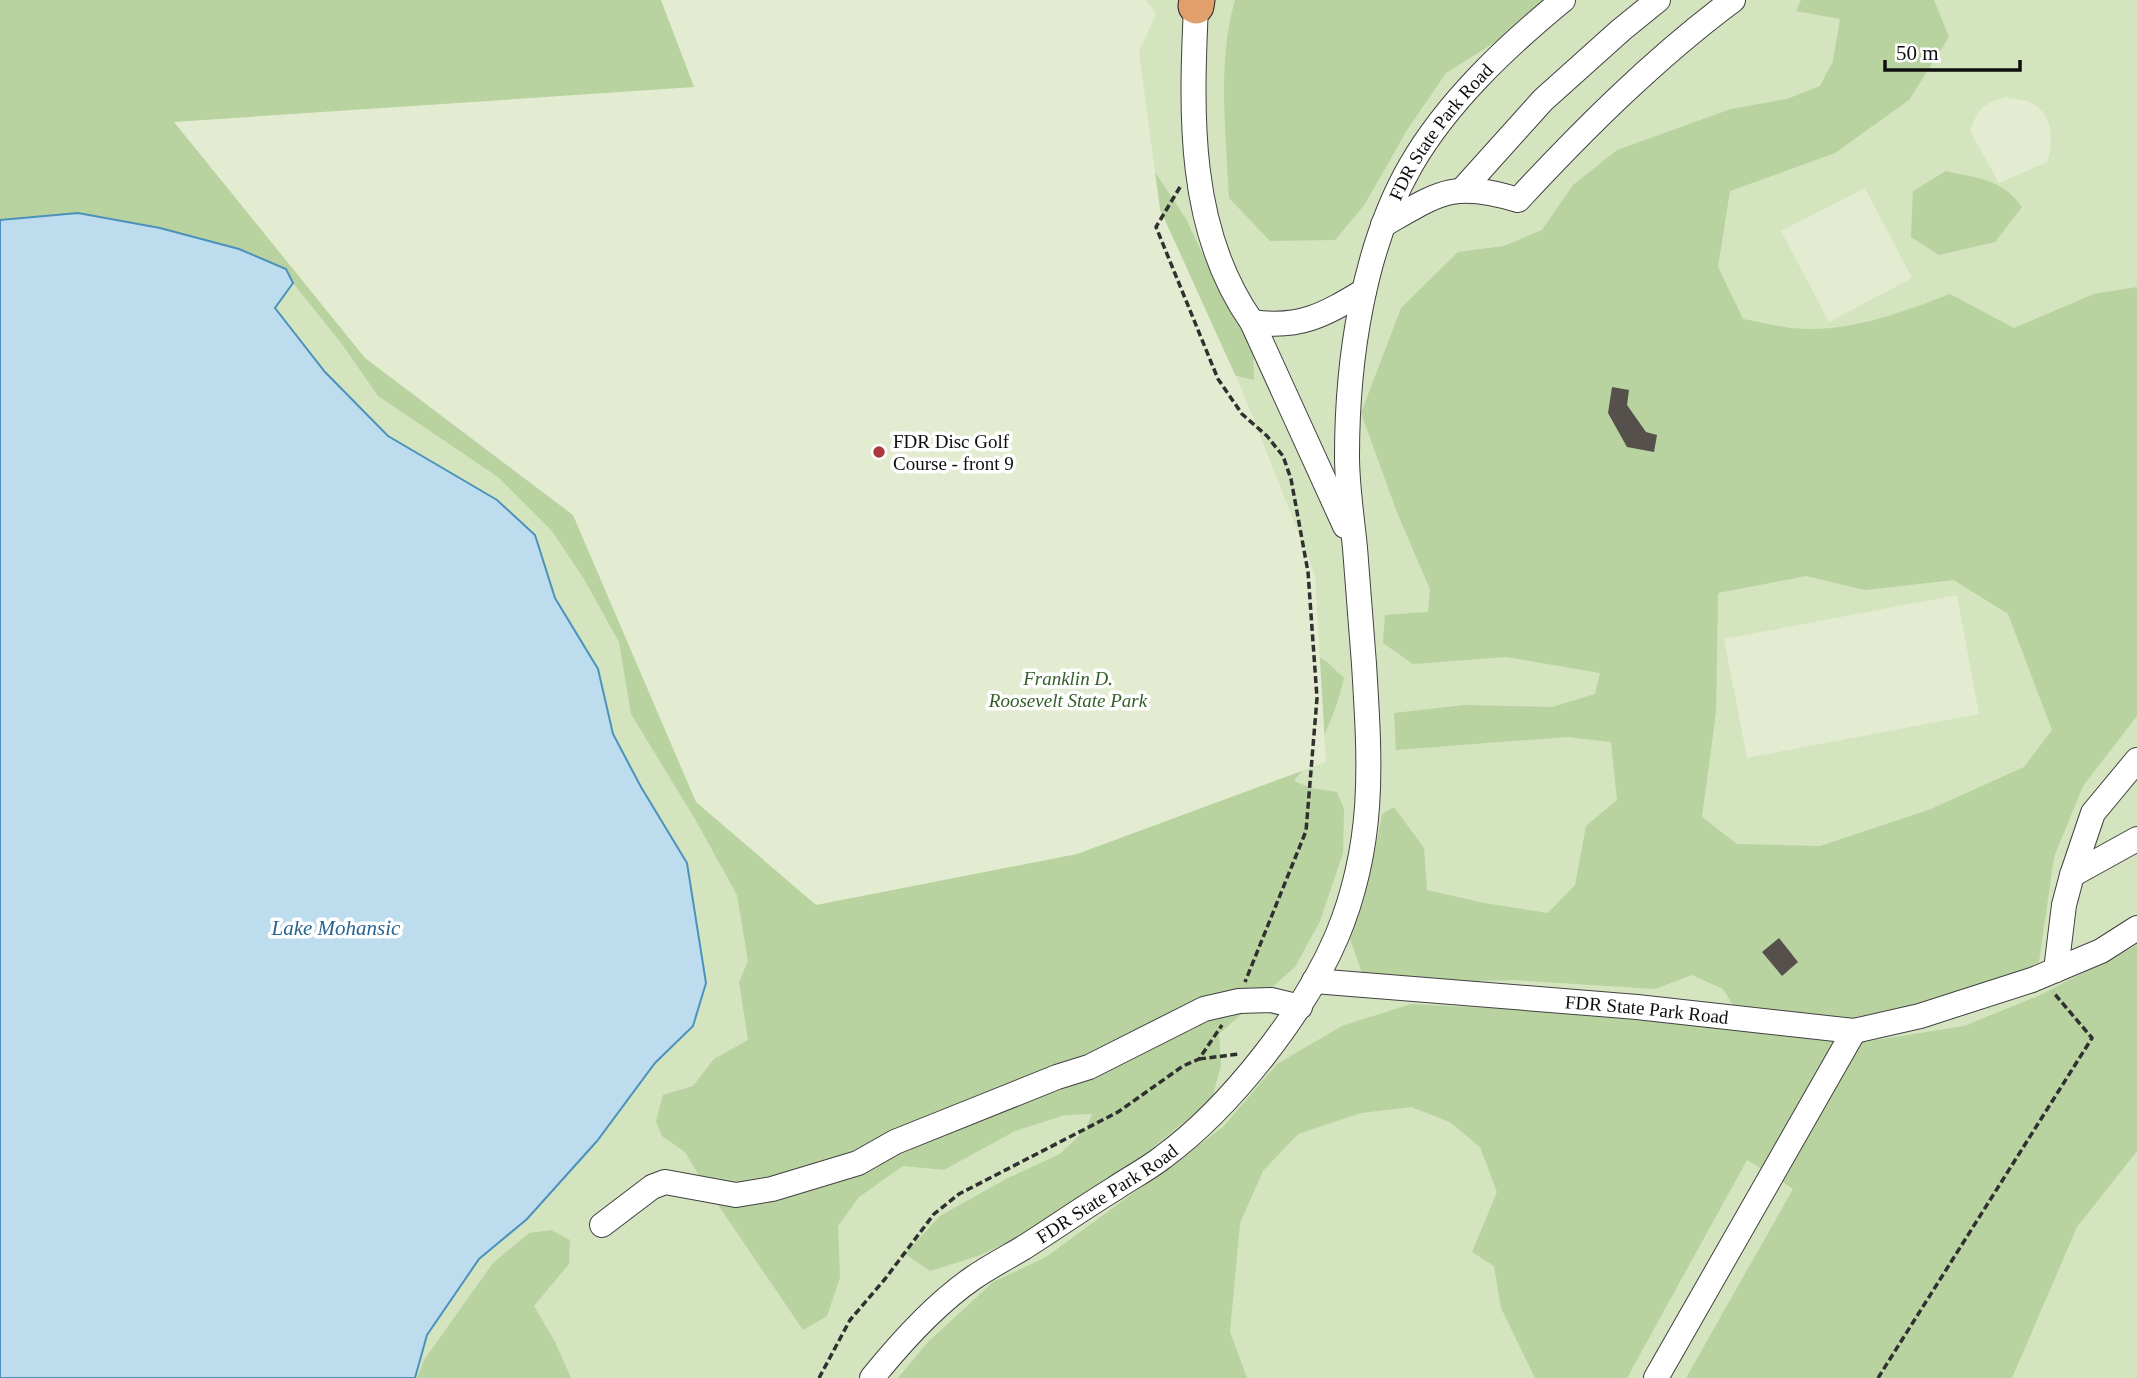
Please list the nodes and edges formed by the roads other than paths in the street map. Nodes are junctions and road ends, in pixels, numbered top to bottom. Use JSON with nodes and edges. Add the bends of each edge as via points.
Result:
{"nodes":[{"id":1,"x":1563,"y":0,"type":"edge"},
{"id":2,"x":1658,"y":0,"type":"edge"},
{"id":3,"x":1733,"y":0,"type":"edge"},
{"id":4,"x":1196,"y":2,"type":"edge"},
{"id":5,"x":1412,"y":163,"type":"junction"},
{"id":6,"x":1463,"y":189,"type":"junction"},
{"id":7,"x":1436,"y":195,"type":"junction"},
{"id":8,"x":1383,"y":225,"type":"junction"},
{"id":9,"x":1364,"y":291,"type":"junction"},
{"id":10,"x":1252,"y":322,"type":"junction"},
{"id":11,"x":1355,"y":549,"type":"junction"},
{"id":12,"x":2137,"y":760,"type":"edge"},
{"id":13,"x":2137,"y":839,"type":"edge"},
{"id":14,"x":2072,"y":875,"type":"junction"},
{"id":15,"x":2137,"y":928,"type":"edge"},
{"id":16,"x":2050,"y":972,"type":"junction"},
{"id":17,"x":1314,"y":981,"type":"junction"},
{"id":18,"x":1300,"y":1007,"type":"junction"},
{"id":19,"x":1854,"y":1031,"type":"junction"},
{"id":20,"x":602,"y":1225,"type":"dead end"},
{"id":21,"x":872,"y":1378,"type":"edge"},
{"id":22,"x":1656,"y":1378,"type":"edge"}],
"edges":[{"from":1,"to":5,"type":"lane","name":"FDR State Park Road","via":[[1490,67]]},
{"from":2,"to":6,"type":"lane","via":[[1543,100]]},
{"from":3,"to":6,"type":"lane","via":[[1575,138],[1518,200]]},
{"from":4,"to":10,"type":"lane","name":"FDR State Park Road","via":[[1192,99],[1202,202],[1214,245]]},
{"from":5,"to":7,"type":"lane"},
{"from":5,"to":8,"type":"lane","name":"FDR State Park Road"},
{"from":6,"to":7,"type":"lane"},
{"from":7,"to":8,"type":"lane"},
{"from":8,"to":9,"type":"lane","name":"FDR State Park Road"},
{"from":9,"to":10,"type":"lane","via":[[1309,320],[1276,326]]},
{"from":9,"to":11,"type":"lane","name":"FDR State Park Road","via":[[1347,454]]},
{"from":10,"to":11,"type":"lane","name":"FDR State Park Road"},
{"from":11,"to":17,"type":"lane","name":"FDR State Park Road","via":[[1370,746],[1368,809],[1360,866],[1337,935]]},
{"from":12,"to":14,"type":"lane","via":[[2092,813]]},
{"from":13,"to":14,"type":"lane"},
{"from":14,"to":16,"type":"lane"},
{"from":15,"to":16,"type":"lane","name":"FDR State Park Road","via":[[2101,951]]},
{"from":16,"to":19,"type":"lane","name":"FDR State Park Road","via":[[1920,1016]]},
{"from":17,"to":18,"type":"lane","name":"FDR State Park Road"},
{"from":17,"to":19,"type":"lane","name":"FDR State Park Road","via":[[1637,1007]]},
{"from":18,"to":20,"type":"lane","via":[[1271,1000],[1237,1001],[1204,1009],[1090,1067],[895,1142],[858,1163],[736,1195],[665,1182]]},
{"from":18,"to":21,"type":"lane","name":"FDR State Park Road","via":[[1204,1123],[1163,1158],[971,1279],[932,1312]]},
{"from":19,"to":22,"type":"lane"}]}
